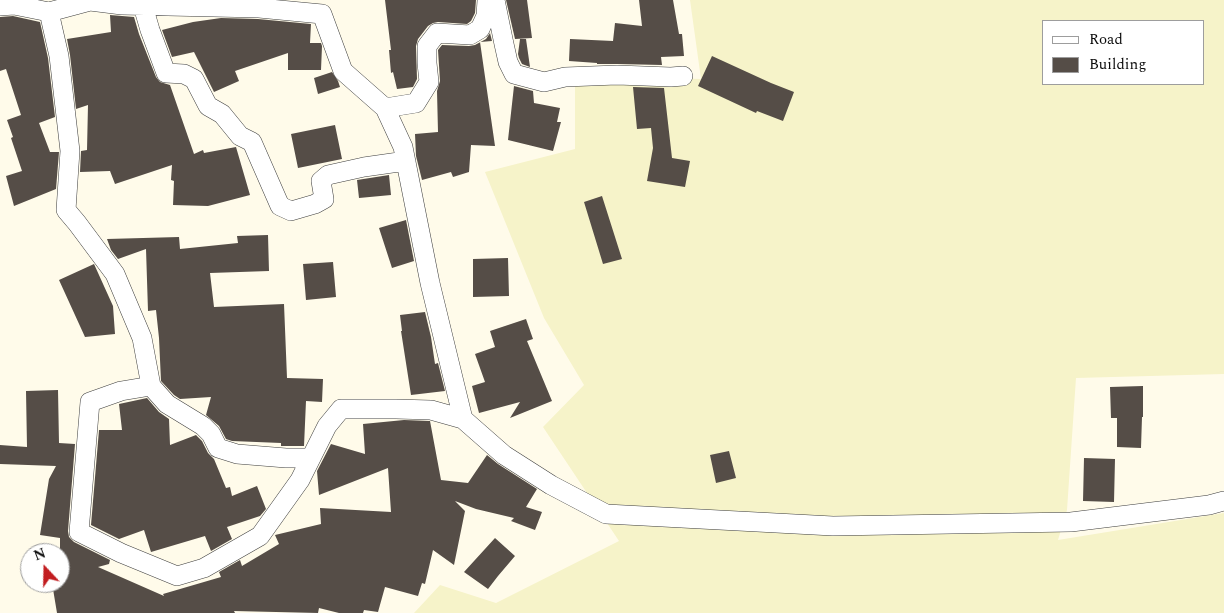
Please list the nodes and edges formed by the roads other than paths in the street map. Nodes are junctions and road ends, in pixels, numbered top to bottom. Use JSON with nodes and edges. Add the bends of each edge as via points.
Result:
{"nodes":[{"id":1,"x":90,"y":0,"type":"edge"},
{"id":2,"x":487,"y":0,"type":"edge"},
{"id":3,"x":495,"y":0,"type":"edge"},
{"id":4,"x":0,"y":6,"type":"edge"},
{"id":5,"x":142,"y":6,"type":"junction"},
{"id":6,"x":49,"y":12,"type":"junction"},
{"id":7,"x":683,"y":76,"type":"dead end"},
{"id":8,"x":385,"y":108,"type":"junction"},
{"id":9,"x":406,"y":161,"type":"junction"},
{"id":10,"x":151,"y":386,"type":"junction"},
{"id":11,"x":463,"y":419,"type":"junction"},
{"id":12,"x":311,"y":458,"type":"junction"},
{"id":13,"x":1224,"y":501,"type":"edge"}],
"edges":[{"from":1,"to":5,"type":"street"},
{"from":1,"to":6,"type":"street"},
{"from":2,"to":8,"type":"street","via":[[486,16],[480,29],[470,35],[437,33],[427,46],[429,82],[416,103]]},
{"from":3,"to":7,"type":"street","via":[[508,62],[514,74],[544,82],[565,77]]},
{"from":4,"to":6,"type":"street","via":[[14,5]]},
{"from":5,"to":8,"type":"street","via":[[259,8],[322,14],[343,71]]},
{"from":5,"to":9,"type":"street","via":[[166,73],[184,74],[194,79],[208,106],[222,114],[240,136],[252,142],[280,206],[291,212],[324,199],[321,180],[328,175]]},
{"from":6,"to":10,"type":"street","via":[[59,56],[70,151],[66,210],[115,274],[142,338]]},
{"from":8,"to":9,"type":"street"},
{"from":9,"to":11,"type":"street","via":[[430,283]]},
{"from":10,"to":12,"type":"street","via":[[168,404],[203,426],[218,448],[238,454]]},
{"from":10,"to":12,"type":"street","via":[[121,391],[90,402],[79,532],[121,553],[177,576],[204,568],[260,536],[300,480]]},
{"from":11,"to":12,"type":"street","via":[[431,410],[341,409],[327,426]]},
{"from":11,"to":13,"type":"street","via":[[504,455],[606,514],[833,526],[1071,522]]}]}
